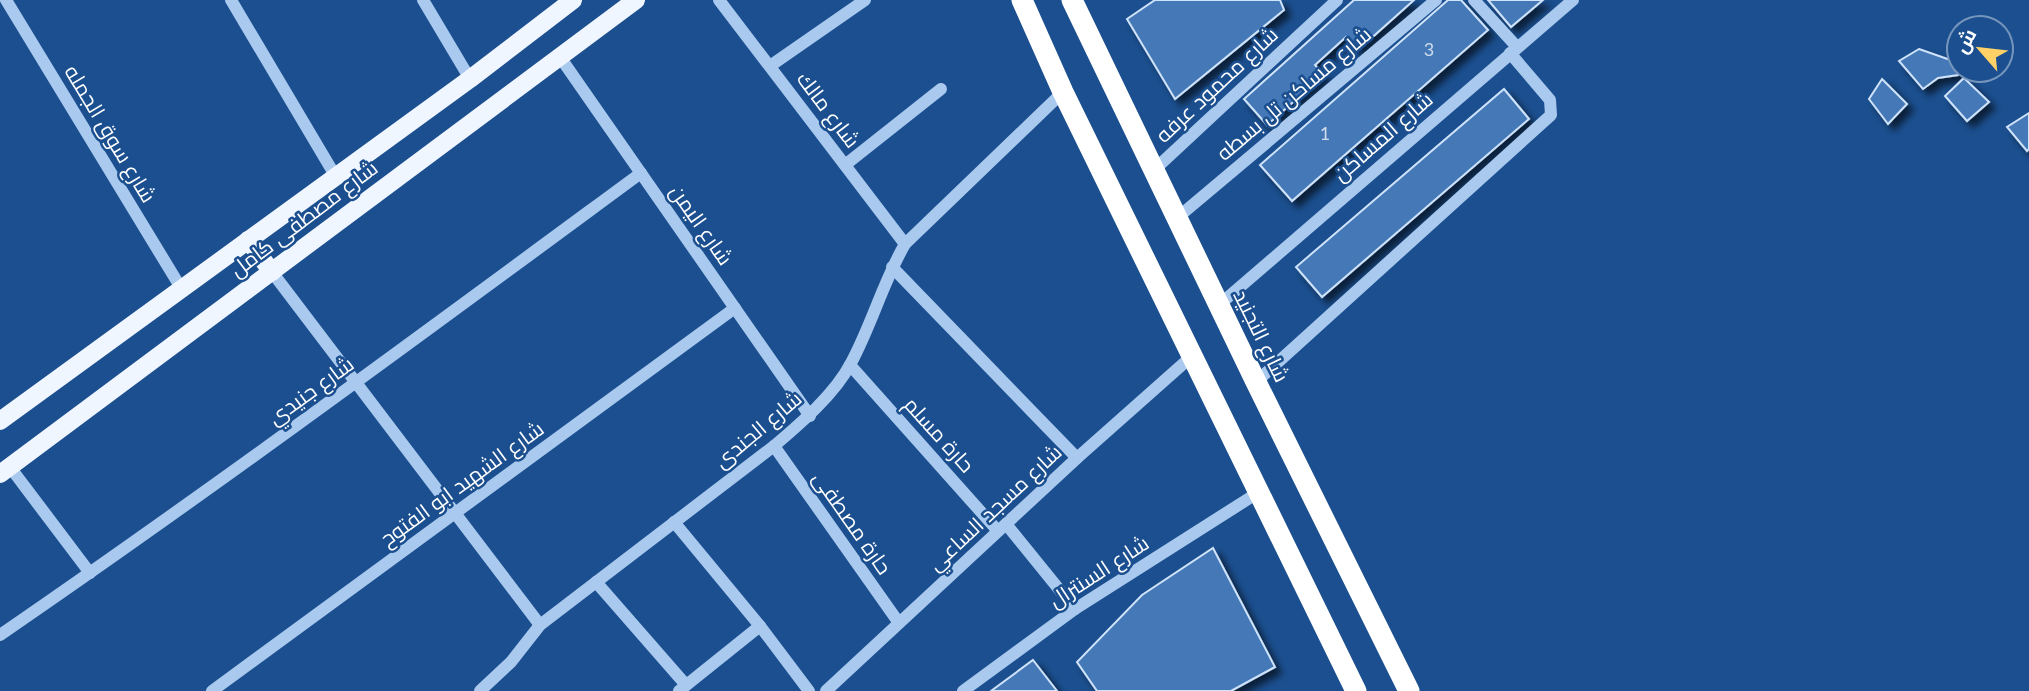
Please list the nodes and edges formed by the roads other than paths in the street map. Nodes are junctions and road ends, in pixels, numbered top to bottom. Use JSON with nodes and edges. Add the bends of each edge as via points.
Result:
{"nodes":[{"id":1,"x":6,"y":0,"type":"edge"},
{"id":2,"x":231,"y":0,"type":"edge"},
{"id":3,"x":423,"y":0,"type":"edge"},
{"id":4,"x":572,"y":0,"type":"edge"},
{"id":5,"x":636,"y":0,"type":"edge"},
{"id":6,"x":719,"y":0,"type":"edge"},
{"id":7,"x":865,"y":0,"type":"edge"},
{"id":8,"x":1022,"y":0,"type":"edge"},
{"id":9,"x":1072,"y":0,"type":"edge"},
{"id":10,"x":1337,"y":0,"type":"edge"},
{"id":11,"x":1436,"y":0,"type":"edge"},
{"id":12,"x":1474,"y":0,"type":"edge"},
{"id":13,"x":1573,"y":0,"type":"edge"},
{"id":14,"x":1514,"y":50,"type":"junction"},
{"id":15,"x":560,"y":57,"type":"junction"},
{"id":16,"x":770,"y":66,"type":"junction"},
{"id":17,"x":470,"y":79,"type":"junction"},
{"id":18,"x":941,"y":89,"type":"dead end"},
{"id":19,"x":1063,"y":92,"type":"junction"},
{"id":20,"x":845,"y":165,"type":"junction"},
{"id":21,"x":1154,"y":170,"type":"junction"},
{"id":22,"x":641,"y":173,"type":"junction"},
{"id":23,"x":336,"y":177,"type":"junction"},
{"id":24,"x":1177,"y":218,"type":"junction"},
{"id":25,"x":248,"y":240,"type":"junction"},
{"id":26,"x":905,"y":244,"type":"junction"},
{"id":27,"x":892,"y":267,"type":"junction"},
{"id":28,"x":272,"y":272,"type":"junction"},
{"id":29,"x":181,"y":288,"type":"junction"},
{"id":30,"x":1219,"y":305,"type":"junction"},
{"id":31,"x":735,"y":308,"type":"junction"},
{"id":32,"x":1192,"y":356,"type":"junction"},
{"id":33,"x":850,"y":365,"type":"junction"},
{"id":34,"x":358,"y":381,"type":"junction"},
{"id":35,"x":1256,"y":382,"type":"junction"},
{"id":36,"x":810,"y":416,"type":"junction"},
{"id":37,"x":0,"y":421,"type":"edge"},
{"id":38,"x":774,"y":446,"type":"junction"},
{"id":39,"x":1077,"y":458,"type":"junction"},
{"id":40,"x":5,"y":471,"type":"edge"},
{"id":41,"x":1259,"y":492,"type":"junction"},
{"id":42,"x":456,"y":513,"type":"junction"},
{"id":43,"x":674,"y":522,"type":"junction"},
{"id":44,"x":1002,"y":527,"type":"junction"},
{"id":45,"x":90,"y":573,"type":"junction"},
{"id":46,"x":596,"y":582,"type":"junction"},
{"id":47,"x":1075,"y":609,"type":"junction"},
{"id":48,"x":899,"y":623,"type":"junction"},
{"id":49,"x":540,"y":625,"type":"junction"},
{"id":50,"x":760,"y":626,"type":"junction"},
{"id":51,"x":0,"y":635,"type":"edge"},
{"id":52,"x":682,"y":688,"type":"edge"},
{"id":53,"x":212,"y":691,"type":"edge"},
{"id":54,"x":480,"y":691,"type":"edge"},
{"id":55,"x":809,"y":691,"type":"edge"},
{"id":56,"x":825,"y":691,"type":"edge"},
{"id":57,"x":963,"y":691,"type":"edge"},
{"id":58,"x":1356,"y":691,"type":"edge"},
{"id":59,"x":1409,"y":691,"type":"edge"}],
"edges":[{"from":1,"to":29,"type":"street","name":"شارع سوق الجمله"},
{"from":2,"to":23,"type":"street"},
{"from":3,"to":17,"type":"street"},
{"from":4,"to":17,"type":"main road","name":"شارع مصطفى كامل"},
{"from":5,"to":15,"type":"main road","name":"شارع مصطفى كامل"},
{"from":6,"to":16,"type":"street","name":"شارع مالك"},
{"from":7,"to":16,"type":"street"},
{"from":8,"to":19,"type":"highway"},
{"from":9,"to":21,"type":"highway","name":"شارع التجنيد"},
{"from":10,"to":21,"type":"street","name":"شارع محمود عرفه"},
{"from":11,"to":24,"type":"street","name":"شارع مساكن تل بسطه"},
{"from":12,"to":14,"type":"street"},
{"from":13,"to":14,"type":"street","name":"شارع المساكن"},
{"from":14,"to":30,"type":"street","name":"شارع المساكن"},
{"from":14,"to":35,"type":"street","via":[[1550,100],[1551,115]]},
{"from":15,"to":22,"type":"street","name":"شارع اليمن"},
{"from":15,"to":28,"type":"main road","name":"شارع مصطفى كامل"},
{"from":16,"to":20,"type":"street","name":"شارع مالك"},
{"from":17,"to":23,"type":"main road","name":"شارع مصطفى كامل"},
{"from":18,"to":20,"type":"street"},
{"from":19,"to":26,"type":"street","name":"شارع الجندى"},
{"from":19,"to":32,"type":"highway"},
{"from":20,"to":26,"type":"street","name":"شارع مالك"},
{"from":21,"to":24,"type":"highway","name":"شارع التجنيد"},
{"from":22,"to":31,"type":"street","name":"شارع اليمن"},
{"from":22,"to":34,"type":"street","name":"شارع جنيدي"},
{"from":23,"to":25,"type":"main road","name":"شارع مصطفى كامل"},
{"from":24,"to":30,"type":"highway","name":"شارع التجنيد"},
{"from":25,"to":28,"type":"main road"},
{"from":25,"to":29,"type":"main road","name":"شارع مصطفى كامل"},
{"from":26,"to":27,"type":"street","name":"شارع الجندى"},
{"from":27,"to":33,"type":"street","name":"شارع الجندى"},
{"from":27,"to":39,"type":"street"},
{"from":28,"to":34,"type":"street"},
{"from":28,"to":40,"type":"main road","name":"شارع مصطفى كامل"},
{"from":29,"to":37,"type":"main road","name":"شارع مصطفى كامل"},
{"from":30,"to":35,"type":"highway","name":"شارع التجنيد"},
{"from":31,"to":36,"type":"street","name":"شارع اليمن"},
{"from":31,"to":42,"type":"street","name":"شارع الشهيد ابو الفتوح"},
{"from":32,"to":39,"type":"street","name":"شارع مسجد الساعي"},
{"from":32,"to":41,"type":"highway"},
{"from":33,"to":36,"type":"street","name":"شارع الجندى"},
{"from":33,"to":44,"type":"street","name":"حارة مسلم"},
{"from":34,"to":42,"type":"street"},
{"from":34,"to":45,"type":"street","name":"شارع جنيدي"},
{"from":35,"to":59,"type":"highway","name":"شارع التجنيد"},
{"from":36,"to":38,"type":"street","name":"شارع الجندى"},
{"from":38,"to":43,"type":"street","name":"شارع الجندى"},
{"from":38,"to":48,"type":"street","name":"حارة مصطفى"},
{"from":39,"to":44,"type":"street","name":"شارع مسجد الساعي"},
{"from":40,"to":45,"type":"street"},
{"from":41,"to":47,"type":"street","name":"شارع السنترال"},
{"from":41,"to":58,"type":"highway"},
{"from":42,"to":49,"type":"street"},
{"from":42,"to":53,"type":"street","name":"شارع الشهيد ابو الفتوح"},
{"from":43,"to":46,"type":"street","name":"شارع الجندى"},
{"from":43,"to":50,"type":"street"},
{"from":44,"to":47,"type":"street","name":"حارة مسلم"},
{"from":44,"to":48,"type":"street","name":"شارع مسجد الساعي"},
{"from":45,"to":51,"type":"street","name":"شارع جنيدي"},
{"from":46,"to":49,"type":"street","name":"شارع الجندى"},
{"from":46,"to":52,"type":"street"},
{"from":47,"to":57,"type":"street","name":"شارع السنترال"},
{"from":48,"to":56,"type":"street","name":"شارع مسجد الساعي"},
{"from":49,"to":54,"type":"street","name":"شارع الجندى"},
{"from":50,"to":52,"type":"street"},
{"from":50,"to":55,"type":"street"}]}
